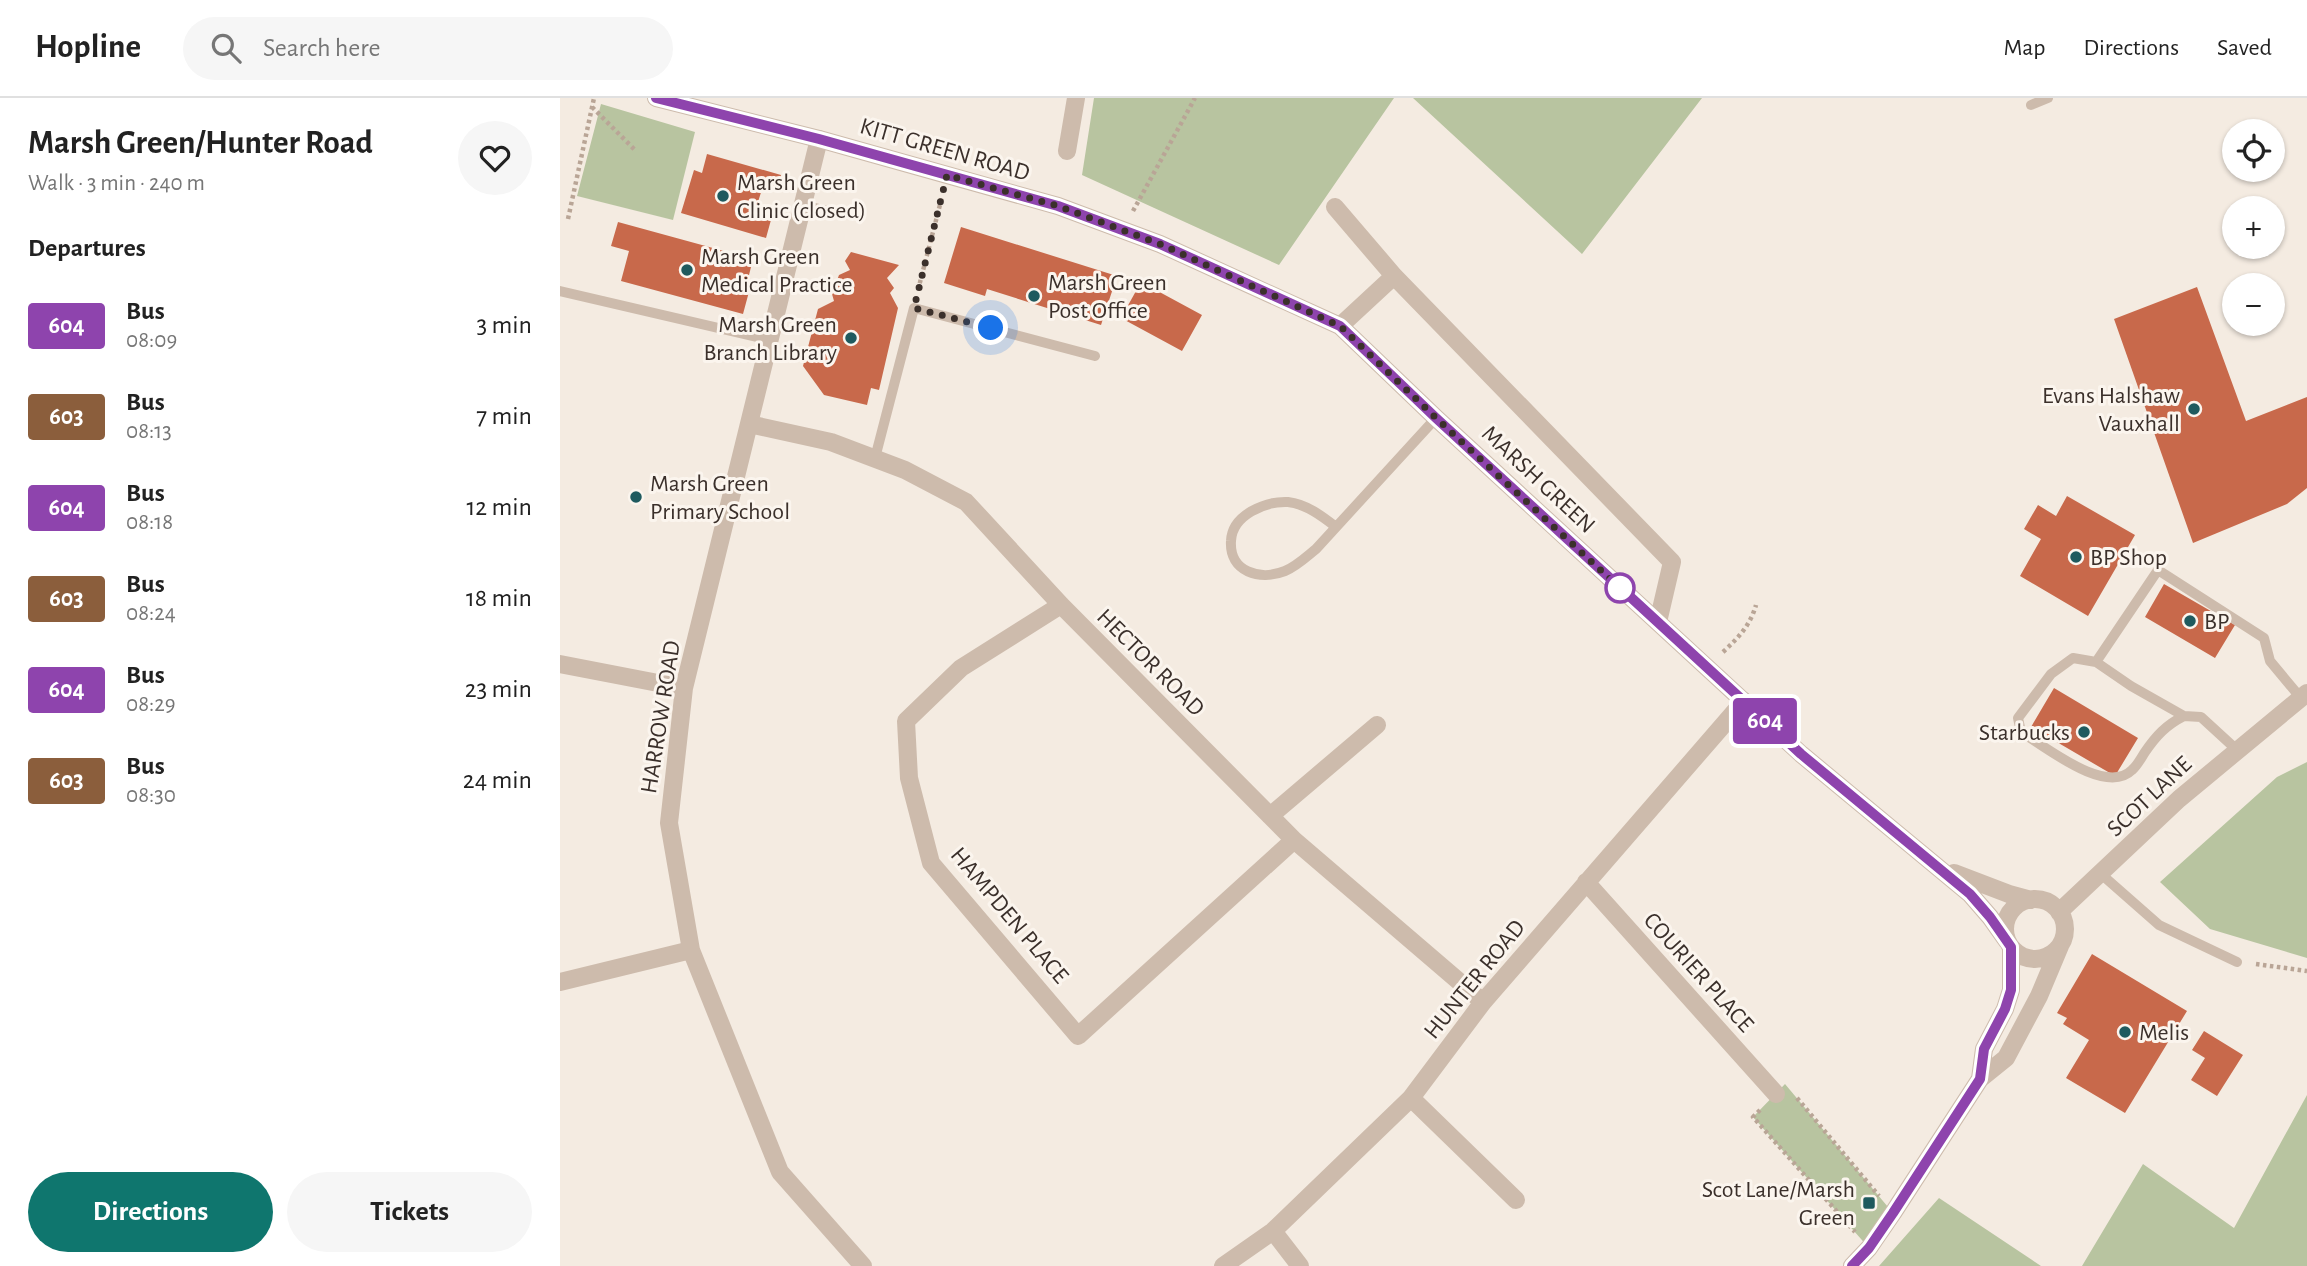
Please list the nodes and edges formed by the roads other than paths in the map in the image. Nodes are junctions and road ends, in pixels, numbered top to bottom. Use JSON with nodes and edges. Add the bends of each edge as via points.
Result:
{"nodes":[{"id":1,"x":656,"y":98,"type":"edge"},
{"id":2,"x":1076,"y":98,"type":"edge"},
{"id":3,"x":2048,"y":98,"type":"edge"},
{"id":4,"x":706,"y":104,"type":"edge"},
{"id":5,"x":2031,"y":104,"type":"dead end"},
{"id":6,"x":819,"y":139,"type":"junction"},
{"id":7,"x":1067,"y":151,"type":"dead end"},
{"id":8,"x":803,"y":205,"type":"junction"},
{"id":9,"x":1058,"y":206,"type":"joint"},
{"id":10,"x":1335,"y":206,"type":"dead end"},
{"id":11,"x":844,"y":215,"type":"dead end"},
{"id":12,"x":1394,"y":276,"type":"junction"},
{"id":13,"x":560,"y":291,"type":"edge"},
{"id":14,"x":1340,"y":326,"type":"junction"},
{"id":15,"x":770,"y":340,"type":"junction"},
{"id":16,"x":1095,"y":356,"type":"dead end"},
{"id":17,"x":1436,"y":418,"type":"junction"},
{"id":18,"x":749,"y":424,"type":"junction"},
{"id":19,"x":875,"y":458,"type":"junction"},
{"id":20,"x":1336,"y":527,"type":"junction"},
{"id":21,"x":1061,"y":605,"type":"junction"},
{"id":22,"x":1658,"y":622,"type":"junction"},
{"id":23,"x":2096,"y":662,"type":"junction"},
{"id":24,"x":560,"y":664,"type":"edge"},
{"id":25,"x":684,"y":688,"type":"junction"},
{"id":26,"x":2305,"y":699,"type":"edge"},
{"id":27,"x":1744,"y":701,"type":"junction"},
{"id":28,"x":2184,"y":716,"type":"junction"},
{"id":29,"x":1377,"y":724,"type":"dead end"},
{"id":30,"x":2237,"y":750,"type":"junction"},
{"id":31,"x":1270,"y":816,"type":"junction"},
{"id":32,"x":1294,"y":840,"type":"junction"},
{"id":33,"x":1938,"y":866,"type":"junction"},
{"id":34,"x":2101,"y":874,"type":"junction"},
{"id":35,"x":1586,"y":882,"type":"junction"},
{"id":36,"x":2031,"y":900,"type":"junction"},
{"id":37,"x":2059,"y":912,"type":"junction"},
{"id":38,"x":2009,"y":944,"type":"junction"},
{"id":39,"x":2060,"y":946,"type":"junction"},
{"id":40,"x":691,"y":950,"type":"junction"},
{"id":41,"x":2237,"y":962,"type":"road end"},
{"id":42,"x":560,"y":982,"type":"edge"},
{"id":43,"x":1483,"y":1002,"type":"junction"},
{"id":44,"x":1980,"y":1079,"type":"junction"},
{"id":45,"x":1776,"y":1094,"type":"road end"},
{"id":46,"x":1411,"y":1098,"type":"junction"},
{"id":47,"x":1516,"y":1200,"type":"dead end"},
{"id":48,"x":1273,"y":1231,"type":"junction"},
{"id":49,"x":863,"y":1266,"type":"edge"},
{"id":50,"x":1223,"y":1266,"type":"edge"},
{"id":51,"x":1300,"y":1266,"type":"edge"},
{"id":52,"x":1852,"y":1266,"type":"edge"}],
"edges":[{"from":1,"to":4,"type":"street","name":"KITT GREEN ROAD"},
{"from":2,"to":7,"type":"street"},
{"from":3,"to":5,"type":"lane"},
{"from":4,"to":6,"type":"street","name":"KITT GREEN ROAD"},
{"from":6,"to":8,"type":"street","name":"HARROW ROAD"},
{"from":6,"to":9,"type":"street","name":"KITT GREEN ROAD"},
{"from":8,"to":11,"type":"lane"},
{"from":8,"to":15,"type":"street","name":"HARROW ROAD"},
{"from":9,"to":14,"type":"street","name":"MARSH GREEN","via":[[1160,244]]},
{"from":10,"to":12,"type":"street"},
{"from":12,"to":14,"type":"street"},
{"from":12,"to":22,"type":"street","via":[[1672,562]]},
{"from":13,"to":15,"type":"lane"},
{"from":14,"to":17,"type":"street","name":"MARSH GREEN"},
{"from":15,"to":18,"type":"street","name":"HARROW ROAD"},
{"from":16,"to":19,"type":"lane","via":[[914,308]]},
{"from":17,"to":20,"type":"lane"},
{"from":17,"to":22,"type":"street","name":"MARSH GREEN"},
{"from":18,"to":19,"type":"street","name":"HECTOR ROAD","via":[[831,442]]},
{"from":18,"to":25,"type":"street","name":"HARROW ROAD"},
{"from":19,"to":21,"type":"street","name":"HECTOR ROAD","via":[[966,502]]},
{"from":20,"to":20,"type":"lane","via":[[1316,549],[1283,572],[1250,574],[1232,554],[1234,528],[1255,509],[1271,504],[1289,502],[1305,507]]},
{"from":21,"to":31,"type":"street","name":"HECTOR ROAD"},
{"from":21,"to":32,"type":"street","name":"HAMPDEN PLACE","via":[[961,668],[906,721],[909,778],[931,863],[1079,1036]]},
{"from":22,"to":27,"type":"street","name":"MARSH GREEN"},
{"from":23,"to":26,"type":"lane","via":[[2158,570],[2264,638],[2270,661]]},
{"from":23,"to":28,"type":"lane"},
{"from":23,"to":28,"type":"lane","via":[[2073,658],[2051,674],[2018,718],[2021,732],[2086,771],[2119,778],[2132,771],[2167,725]]},
{"from":24,"to":25,"type":"street"},
{"from":25,"to":40,"type":"street","name":"HARROW ROAD","via":[[669,823]]},
{"from":26,"to":30,"type":"street","name":"SCOT LANE"},
{"from":27,"to":33,"type":"street","name":"MARSH GREEN"},
{"from":27,"to":35,"type":"street","name":"HUNTER ROAD"},
{"from":28,"to":30,"type":"lane","via":[[2201,717]]},
{"from":29,"to":31,"type":"street"},
{"from":30,"to":34,"type":"street","name":"SCOT LANE"},
{"from":31,"to":32,"type":"street","name":"HECTOR ROAD"},
{"from":32,"to":43,"type":"street","name":"HECTOR ROAD"},
{"from":33,"to":36,"type":"street","name":"MARSH GREEN"},
{"from":33,"to":38,"type":"street","name":"MARSH GREEN","via":[[1970,894]]},
{"from":34,"to":37,"type":"street","name":"SCOT LANE"},
{"from":34,"to":41,"type":"lane","via":[[2158,925]]},
{"from":35,"to":43,"type":"street","name":"HUNTER ROAD"},
{"from":35,"to":45,"type":"street","name":"COURIER PLACE"},
{"from":36,"to":37,"type":"street","via":[[2046,901]]},
{"from":36,"to":38,"type":"street","via":[[2011,911],[2005,926]]},
{"from":37,"to":39,"type":"street","via":[[2064,928]]},
{"from":38,"to":39,"type":"street","via":[[2023,957],[2039,959]]},
{"from":38,"to":44,"type":"street","via":[[2011,990],[1984,1049]]},
{"from":39,"to":44,"type":"street","via":[[2006,1058]]},
{"from":40,"to":42,"type":"street"},
{"from":40,"to":49,"type":"street","name":"HARROW ROAD","via":[[780,1172]]},
{"from":43,"to":46,"type":"street","name":"HUNTER ROAD"},
{"from":44,"to":52,"type":"street","via":[[1893,1213]]},
{"from":46,"to":47,"type":"street"},
{"from":46,"to":48,"type":"street","name":"HUNTER ROAD"},
{"from":48,"to":50,"type":"street","name":"HUNTER ROAD"},
{"from":48,"to":51,"type":"street"}]}
